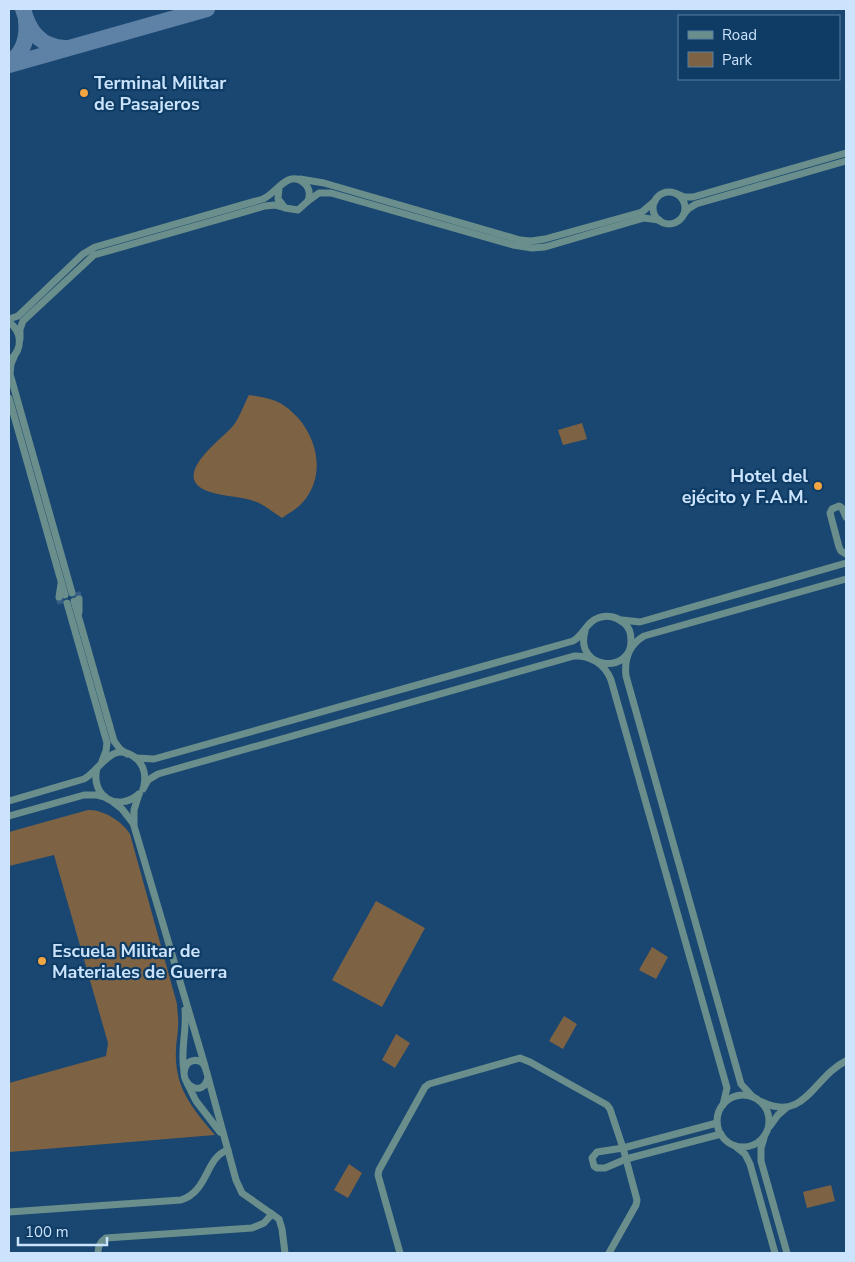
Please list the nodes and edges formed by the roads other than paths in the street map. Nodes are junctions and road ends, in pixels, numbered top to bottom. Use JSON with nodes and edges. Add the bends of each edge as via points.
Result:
{"nodes":[{"id":1,"x":846,"y":154,"type":"edge"},
{"id":2,"x":846,"y":161,"type":"edge"},
{"id":3,"x":789,"y":174,"type":"junction"},
{"id":4,"x":295,"y":178,"type":"junction"},
{"id":5,"x":279,"y":188,"type":"junction"},
{"id":6,"x":677,"y":194,"type":"junction"},
{"id":7,"x":655,"y":200,"type":"junction"},
{"id":8,"x":308,"y":202,"type":"junction"},
{"id":9,"x":285,"y":208,"type":"junction"},
{"id":10,"x":684,"y":214,"type":"junction"},
{"id":11,"x":660,"y":220,"type":"junction"},
{"id":12,"x":108,"y":247,"type":"junction"},
{"id":13,"x":9,"y":321,"type":"edge"},
{"id":14,"x":20,"y":340,"type":"junction"},
{"id":15,"x":11,"y":359,"type":"edge"},
{"id":16,"x":9,"y":398,"type":"edge"},
{"id":17,"x":846,"y":517,"type":"edge"},
{"id":18,"x":846,"y":554,"type":"edge"},
{"id":19,"x":846,"y":563,"type":"edge"},
{"id":20,"x":846,"y":579,"type":"edge"},
{"id":21,"x":64,"y":580,"type":"junction"},
{"id":22,"x":69,"y":598,"type":"junction"},
{"id":23,"x":616,"y":618,"type":"junction"},
{"id":24,"x":75,"y":619,"type":"junction"},
{"id":25,"x":585,"y":631,"type":"junction"},
{"id":26,"x":629,"y":651,"type":"junction"},
{"id":27,"x":595,"y":661,"type":"junction"},
{"id":28,"x":133,"y":757,"type":"junction"},
{"id":29,"x":99,"y":765,"type":"junction"},
{"id":30,"x":141,"y":791,"type":"junction"},
{"id":31,"x":110,"y":800,"type":"junction"},
{"id":32,"x":9,"y":801,"type":"edge"},
{"id":33,"x":9,"y":816,"type":"edge"},
{"id":34,"x":134,"y":826,"type":"junction"},
{"id":35,"x":183,"y":995,"type":"junction"},
{"id":36,"x":846,"y":1061,"type":"edge"},
{"id":37,"x":205,"y":1066,"type":"junction"},
{"id":38,"x":184,"y":1072,"type":"junction"},
{"id":39,"x":208,"y":1077,"type":"junction"},
{"id":40,"x":187,"y":1083,"type":"junction"},
{"id":41,"x":756,"y":1098,"type":"junction"},
{"id":42,"x":723,"y":1105,"type":"junction"},
{"id":43,"x":787,"y":1108,"type":"junction"},
{"id":44,"x":717,"y":1123,"type":"junction"},
{"id":45,"x":721,"y":1134,"type":"junction"},
{"id":46,"x":766,"y":1134,"type":"junction"},
{"id":47,"x":660,"y":1139,"type":"junction"},
{"id":48,"x":730,"y":1143,"type":"junction"},
{"id":49,"x":227,"y":1147,"type":"junction"},
{"id":50,"x":623,"y":1148,"type":"junction"},
{"id":51,"x":663,"y":1149,"type":"junction"},
{"id":52,"x":626,"y":1159,"type":"junction"},
{"id":53,"x":9,"y":1212,"type":"edge"},
{"id":54,"x":272,"y":1214,"type":"junction"},
{"id":55,"x":98,"y":1253,"type":"edge"},
{"id":56,"x":285,"y":1253,"type":"edge"},
{"id":57,"x":400,"y":1253,"type":"edge"},
{"id":58,"x":609,"y":1253,"type":"edge"},
{"id":59,"x":775,"y":1253,"type":"edge"},
{"id":60,"x":787,"y":1253,"type":"edge"}],
"edges":[{"from":1,"to":3,"type":"street"},
{"from":2,"to":3,"type":"street"},
{"from":3,"to":6,"type":"street","via":[[694,197]]},
{"from":3,"to":10,"type":"street","via":[[696,204]]},
{"from":4,"to":5,"type":"street","via":[[287,180]]},
{"from":4,"to":7,"type":"street","via":[[324,183],[531,241],[642,212]]},
{"from":4,"to":8,"type":"street","via":[[306,185]]},
{"from":5,"to":9,"type":"street","via":[[278,199]]},
{"from":5,"to":12,"type":"street","via":[[263,199]]},
{"from":6,"to":7,"type":"street","via":[[665,193]]},
{"from":6,"to":10,"type":"street","via":[[684,204]]},
{"from":7,"to":11,"type":"street","via":[[654,213]]},
{"from":8,"to":9,"type":"street","via":[[298,210]]},
{"from":8,"to":11,"type":"street","via":[[313,196],[331,192],[532,248],[644,218]]},
{"from":9,"to":12,"type":"street","via":[[265,206]]},
{"from":10,"to":11,"type":"street","via":[[673,223]]},
{"from":12,"to":13,"type":"street","via":[[95,247],[85,252]]},
{"from":12,"to":14,"type":"street","via":[[88,259],[23,321]]},
{"from":13,"to":14,"type":"street"},
{"from":14,"to":15,"type":"street","via":[[20,346]]},
{"from":15,"to":21,"type":"street","via":[[10,374]]},
{"from":16,"to":21,"type":"street"},
{"from":17,"to":18,"type":"street","via":[[839,506],[830,513],[839,547]]},
{"from":19,"to":23,"type":"street","via":[[640,622]]},
{"from":20,"to":26,"type":"street","via":[[644,636]]},
{"from":21,"to":22,"type":"street"},
{"from":21,"to":22,"type":"street"},
{"from":22,"to":24,"type":"street"},
{"from":22,"to":24,"type":"street"},
{"from":23,"to":25,"type":"street","via":[[598,618]]},
{"from":23,"to":26,"type":"street","via":[[630,632]]},
{"from":24,"to":28,"type":"street","via":[[114,740],[120,749]]},
{"from":24,"to":29,"type":"street","via":[[106,742],[105,755]]},
{"from":25,"to":27,"type":"street","via":[[584,648]]},
{"from":25,"to":28,"type":"street","via":[[576,639],[560,644],[154,759]]},
{"from":26,"to":27,"type":"street","via":[[614,663]]},
{"from":26,"to":41,"type":"street","via":[[626,676],[741,1084]]},
{"from":27,"to":30,"type":"street","via":[[574,656],[158,774],[148,780]]},
{"from":27,"to":42,"type":"street","via":[[606,670],[614,689],[726,1088]]},
{"from":28,"to":29,"type":"street","via":[[117,753]]},
{"from":28,"to":30,"type":"street","via":[[144,769],[145,782]]},
{"from":29,"to":31,"type":"street","via":[[97,786]]},
{"from":29,"to":32,"type":"street","via":[[88,777]]},
{"from":30,"to":31,"type":"street","via":[[129,801]]},
{"from":30,"to":34,"type":"street","via":[[134,810]]},
{"from":31,"to":33,"type":"street","via":[[84,795]]},
{"from":31,"to":34,"type":"street","via":[[122,809]]},
{"from":34,"to":35,"type":"street"},
{"from":35,"to":37,"type":"street"},
{"from":35,"to":38,"type":"street"},
{"from":36,"to":43,"type":"street","via":[[798,1103]]},
{"from":37,"to":38,"type":"street","via":[[192,1061]]},
{"from":37,"to":39,"type":"street"},
{"from":38,"to":40,"type":"street"},
{"from":39,"to":40,"type":"street","via":[[200,1088]]},
{"from":39,"to":49,"type":"street"},
{"from":40,"to":49,"type":"street"},
{"from":41,"to":42,"type":"street","via":[[747,1095],[733,1097]]},
{"from":41,"to":43,"type":"street","via":[[772,1106]]},
{"from":41,"to":46,"type":"street","via":[[768,1112]]},
{"from":42,"to":44,"type":"street"},
{"from":43,"to":46,"type":"street","via":[[774,1119]]},
{"from":44,"to":45,"type":"street"},
{"from":44,"to":47,"type":"street"},
{"from":45,"to":48,"type":"street"},
{"from":45,"to":51,"type":"street"},
{"from":46,"to":48,"type":"street","via":[[749,1146]]},
{"from":46,"to":60,"type":"street","via":[[761,1161]]},
{"from":47,"to":50,"type":"street"},
{"from":47,"to":51,"type":"street"},
{"from":48,"to":59,"type":"street","via":[[742,1151],[748,1161]]},
{"from":49,"to":53,"type":"street","via":[[216,1157],[199,1188],[190,1197],[180,1200]]},
{"from":49,"to":54,"type":"street","via":[[242,1193]]},
{"from":50,"to":52,"type":"street"},
{"from":50,"to":52,"type":"street","via":[[597,1152],[592,1163],[602,1168]]},
{"from":50,"to":57,"type":"street","via":[[608,1105],[524,1059],[428,1084],[378,1175]]},
{"from":51,"to":52,"type":"street"},
{"from":52,"to":58,"type":"street","via":[[637,1200]]},
{"from":54,"to":55,"type":"street","via":[[264,1223],[252,1228],[106,1238]]},
{"from":54,"to":56,"type":"street","via":[[281,1223]]}]}
